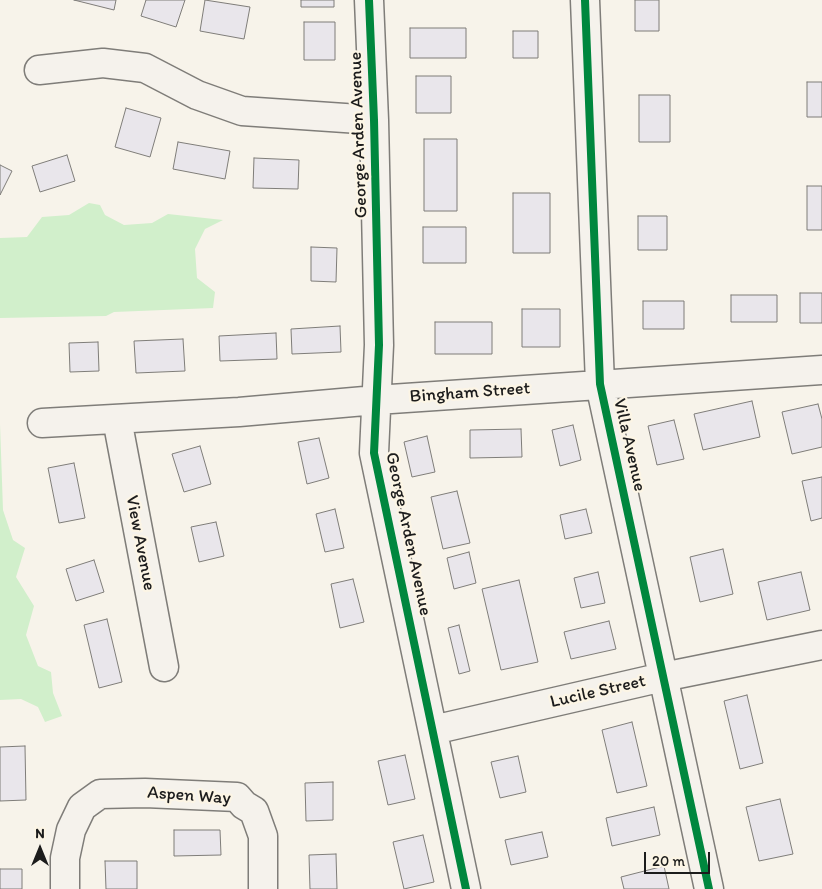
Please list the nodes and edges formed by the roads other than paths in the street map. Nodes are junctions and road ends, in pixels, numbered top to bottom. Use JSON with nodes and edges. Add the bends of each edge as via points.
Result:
{"nodes":[{"id":1,"x":369,"y":0,"type":"edge"},
{"id":2,"x":585,"y":0,"type":"edge"},
{"id":3,"x":39,"y":70,"type":"dead end"},
{"id":4,"x":374,"y":120,"type":"junction"},
{"id":5,"x":822,"y":370,"type":"edge"},
{"id":6,"x":600,"y":384,"type":"junction"},
{"id":7,"x":376,"y":400,"type":"junction"},
{"id":8,"x":118,"y":419,"type":"junction"},
{"id":9,"x":42,"y":423,"type":"dead end"},
{"id":10,"x":822,"y":645,"type":"edge"},
{"id":11,"x":164,"y":667,"type":"dead end"},
{"id":12,"x":663,"y":677,"type":"junction"},
{"id":13,"x":433,"y":730,"type":"junction"},
{"id":14,"x":65,"y":889,"type":"edge"},
{"id":15,"x":263,"y":889,"type":"edge"},
{"id":16,"x":466,"y":889,"type":"edge"},
{"id":17,"x":709,"y":889,"type":"edge"}],
"edges":[{"from":1,"to":4,"type":"street","name":"George Arden Avenue"},
{"from":2,"to":6,"type":"street","name":"Villa Avenue"},
{"from":3,"to":4,"type":"street","via":[[103,63],[145,68],[197,95],[242,110]]},
{"from":4,"to":7,"type":"street","name":"George Arden Avenue"},
{"from":5,"to":6,"type":"street","name":"Bingham Street"},
{"from":6,"to":7,"type":"street","name":"Bingham Street"},
{"from":6,"to":12,"type":"street","name":"Villa Avenue"},
{"from":7,"to":8,"type":"street","name":"Bingham Street"},
{"from":7,"to":13,"type":"street","name":"George Arden Avenue","via":[[374,453]]},
{"from":8,"to":9,"type":"street","name":"Bingham Street"},
{"from":8,"to":11,"type":"street","name":"View Avenue"},
{"from":10,"to":12,"type":"street","name":"Lucile Street"},
{"from":12,"to":13,"type":"street","name":"Lucile Street"},
{"from":12,"to":17,"type":"street","name":"Villa Avenue"},
{"from":13,"to":16,"type":"street","name":"George Arden Avenue"},
{"from":14,"to":15,"type":"street","name":"Aspen Way","via":[[65,860],[71,830],[82,806],[100,794],[145,793],[237,797],[254,811],[263,836]]}]}
